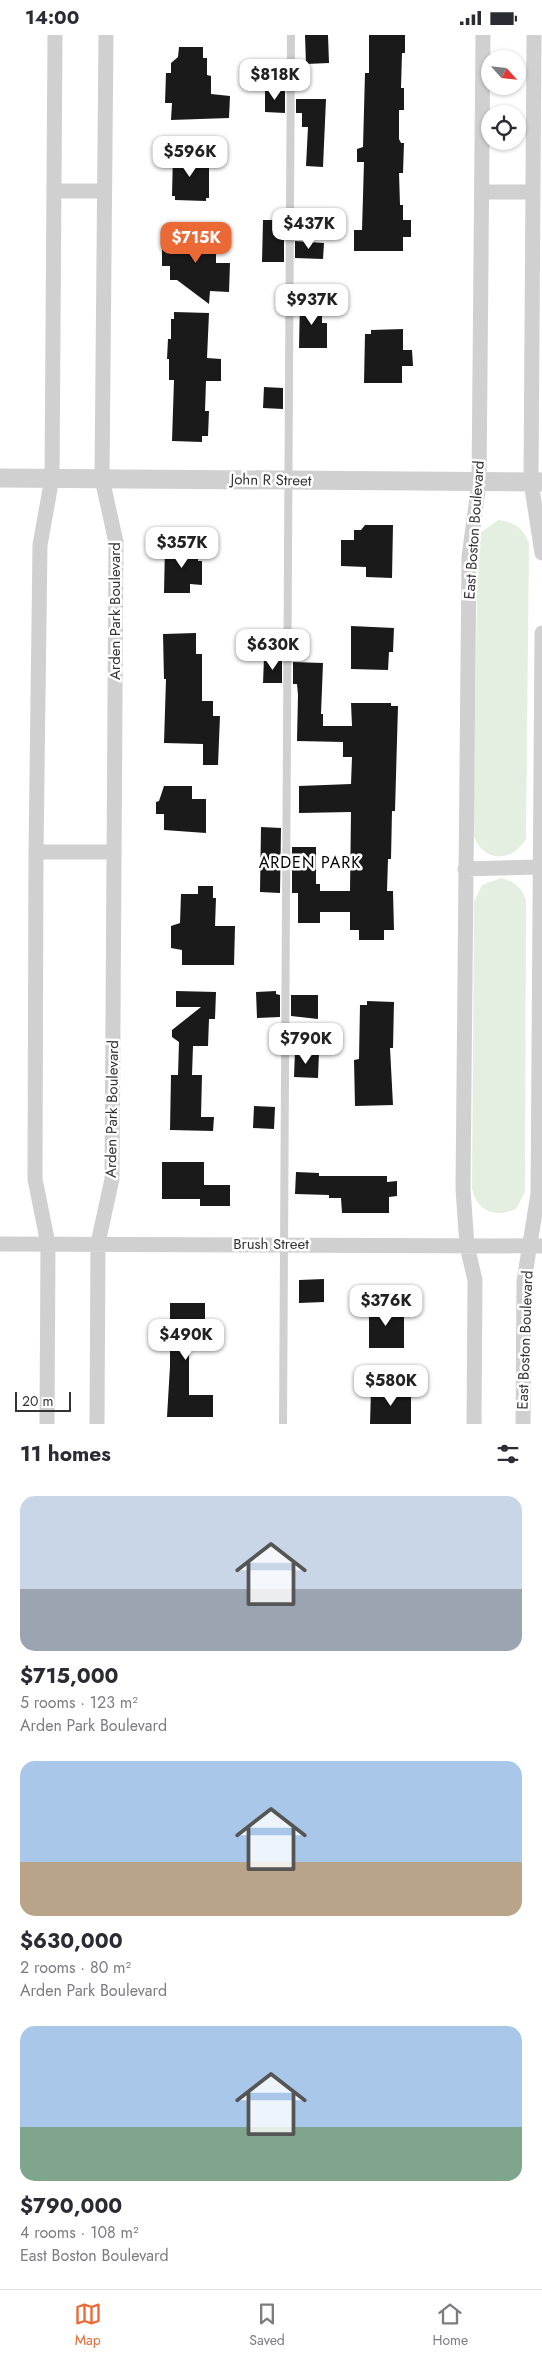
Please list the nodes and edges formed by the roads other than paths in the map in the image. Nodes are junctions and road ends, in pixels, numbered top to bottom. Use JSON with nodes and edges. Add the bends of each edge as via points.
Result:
{"nodes":[{"id":1,"x":55,"y":35,"type":"edge"},
{"id":2,"x":106,"y":35,"type":"edge"},
{"id":3,"x":291,"y":35,"type":"edge"},
{"id":4,"x":483,"y":35,"type":"edge"},
{"id":5,"x":534,"y":35,"type":"edge"},
{"id":6,"x":56,"y":191,"type":"junction"},
{"id":7,"x":104,"y":191,"type":"junction"},
{"id":8,"x":483,"y":192,"type":"junction"},
{"id":9,"x":532,"y":192,"type":"junction"},
{"id":10,"x":0,"y":478,"type":"edge"},
{"id":11,"x":52,"y":479,"type":"junction"},
{"id":12,"x":102,"y":479,"type":"junction"},
{"id":13,"x":289,"y":481,"type":"junction"},
{"id":14,"x":537,"y":482,"type":"edge"},
{"id":15,"x":479,"y":483,"type":"junction"},
{"id":16,"x":542,"y":553,"type":"edge"},
{"id":17,"x":542,"y":633,"type":"edge"},
{"id":18,"x":36,"y":852,"type":"junction"},
{"id":19,"x":114,"y":852,"type":"junction"},
{"id":20,"x":540,"y":867,"type":"junction"},
{"id":21,"x":465,"y":869,"type":"junction"},
{"id":22,"x":98,"y":1243,"type":"junction"},
{"id":23,"x":0,"y":1244,"type":"edge"},
{"id":24,"x":48,"y":1244,"type":"junction"},
{"id":25,"x":284,"y":1244,"type":"junction"},
{"id":26,"x":467,"y":1246,"type":"junction"},
{"id":27,"x":537,"y":1246,"type":"edge"},
{"id":28,"x":47,"y":1424,"type":"edge"},
{"id":29,"x":97,"y":1424,"type":"edge"},
{"id":30,"x":283,"y":1424,"type":"edge"},
{"id":31,"x":474,"y":1424,"type":"edge"},
{"id":32,"x":523,"y":1424,"type":"edge"}],
"edges":[{"from":1,"to":6,"type":"street"},
{"from":2,"to":7,"type":"street","name":"Arden Park Boulevard"},
{"from":3,"to":13,"type":"lane"},
{"from":4,"to":8,"type":"street","name":"East Boston Boulevard"},
{"from":5,"to":9,"type":"street"},
{"from":6,"to":7,"type":"street"},
{"from":6,"to":11,"type":"street"},
{"from":7,"to":12,"type":"street","name":"Arden Park Boulevard"},
{"from":8,"to":9,"type":"street"},
{"from":8,"to":15,"type":"street","name":"East Boston Boulevard"},
{"from":9,"to":14,"type":"street"},
{"from":10,"to":11,"type":"street","name":"John R Street"},
{"from":11,"to":12,"type":"street","name":"John R Street"},
{"from":11,"to":18,"type":"street","via":[[40,545]]},
{"from":12,"to":13,"type":"street","name":"John R Street"},
{"from":12,"to":19,"type":"street","name":"Arden Park Boulevard","via":[[116,542]]},
{"from":13,"to":15,"type":"street","name":"John R Street"},
{"from":13,"to":25,"type":"lane"},
{"from":14,"to":15,"type":"street","name":"John R Street"},
{"from":14,"to":16,"type":"street"},
{"from":15,"to":21,"type":"street","name":"East Boston Boulevard","via":[[469,557]]},
{"from":17,"to":20,"type":"street","name":"East Boston Boulevard"},
{"from":18,"to":19,"type":"street"},
{"from":18,"to":24,"type":"street","via":[[35,1179]]},
{"from":19,"to":22,"type":"street","name":"Arden Park Boulevard","via":[[112,1179]]},
{"from":20,"to":21,"type":"street"},
{"from":20,"to":27,"type":"street","name":"East Boston Boulevard"},
{"from":21,"to":26,"type":"street","name":"East Boston Boulevard","via":[[463,1189]]},
{"from":22,"to":24,"type":"street","name":"Brush Street"},
{"from":22,"to":25,"type":"street","name":"Brush Street"},
{"from":22,"to":29,"type":"street","name":"Arden Park Boulevard"},
{"from":23,"to":24,"type":"street","name":"Brush Street"},
{"from":24,"to":28,"type":"street"},
{"from":25,"to":26,"type":"street","name":"Brush Street"},
{"from":25,"to":30,"type":"lane"},
{"from":26,"to":27,"type":"street","name":"Brush Street"},
{"from":26,"to":31,"type":"street","name":"East Boston Boulevard","via":[[475,1280]]},
{"from":27,"to":32,"type":"street","name":"East Boston Boulevard","via":[[524,1281]]}]}
